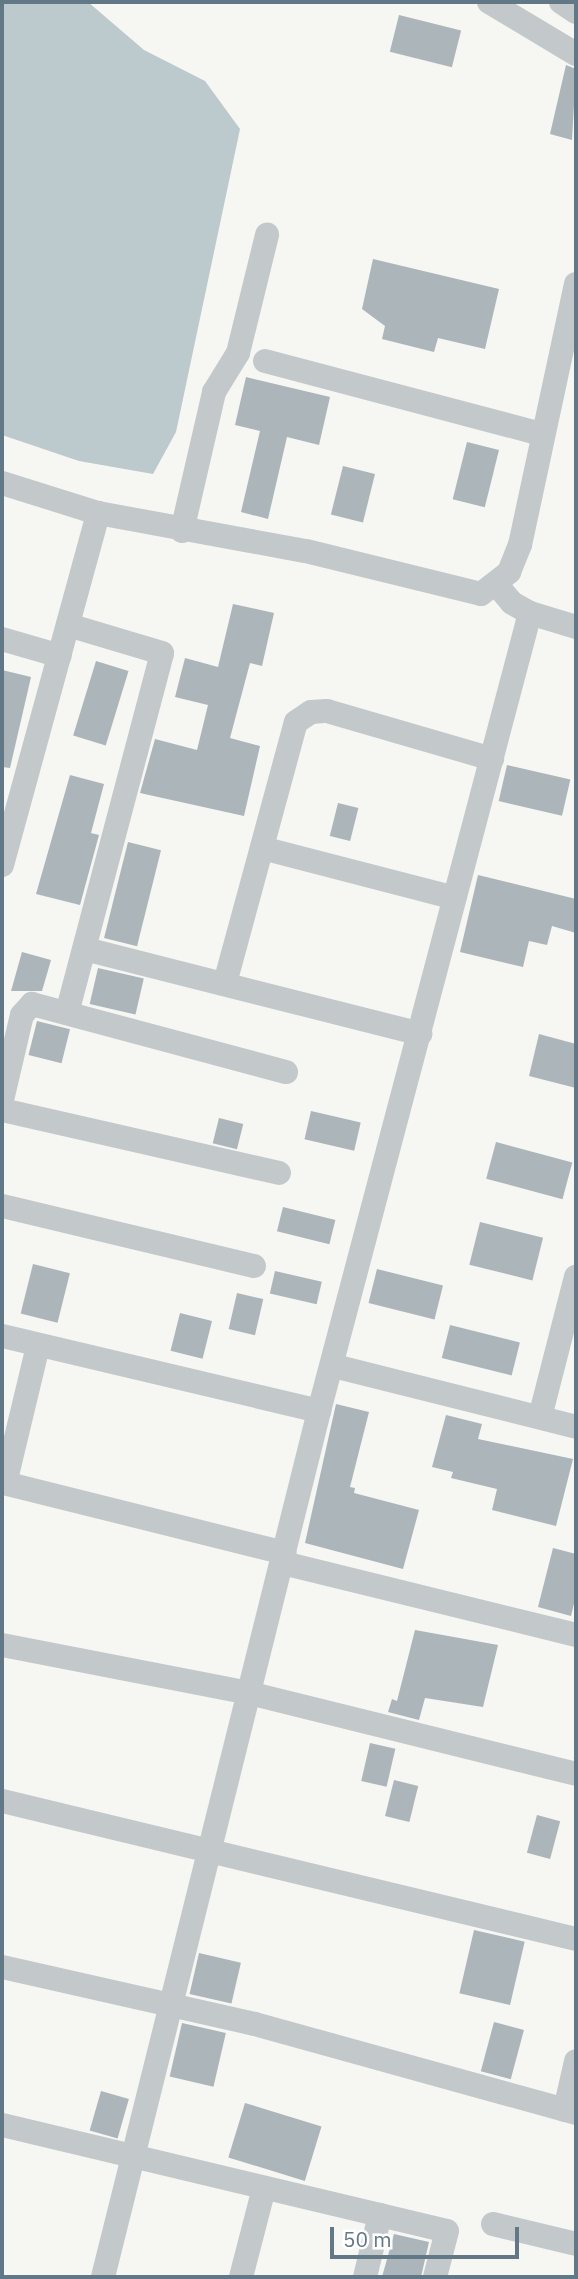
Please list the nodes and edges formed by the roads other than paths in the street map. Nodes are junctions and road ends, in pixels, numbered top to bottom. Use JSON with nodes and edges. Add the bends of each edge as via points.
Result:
{"nodes":[{"id":1,"x":489,"y":2,"type":"edge"},
{"id":2,"x":561,"y":2,"type":"edge"},
{"id":3,"x":576,"y":12,"type":"edge"},
{"id":4,"x":576,"y":54,"type":"edge"},
{"id":5,"x":267,"y":235,"type":"dead end"},
{"id":6,"x":576,"y":290,"type":"edge"},
{"id":7,"x":265,"y":361,"type":"dead end"},
{"id":8,"x":541,"y":434,"type":"junction"},
{"id":9,"x":2,"y":483,"type":"edge"},
{"id":10,"x":98,"y":513,"type":"junction"},
{"id":11,"x":182,"y":531,"type":"junction"},
{"id":12,"x":497,"y":585,"type":"junction"},
{"id":13,"x":530,"y":612,"type":"junction"},
{"id":14,"x":68,"y":625,"type":"junction"},
{"id":15,"x":576,"y":627,"type":"edge"},
{"id":16,"x":2,"y":639,"type":"edge"},
{"id":17,"x":60,"y":656,"type":"junction"},
{"id":18,"x":492,"y":759,"type":"junction"},
{"id":19,"x":262,"y":848,"type":"junction"},
{"id":20,"x":2,"y":865,"type":"edge"},
{"id":21,"x":455,"y":898,"type":"junction"},
{"id":22,"x":85,"y":949,"type":"junction"},
{"id":23,"x":225,"y":983,"type":"junction"},
{"id":24,"x":67,"y":1013,"type":"junction"},
{"id":25,"x":420,"y":1034,"type":"junction"},
{"id":26,"x":286,"y":1072,"type":"dead end"},
{"id":27,"x":2,"y":1100,"type":"edge"},
{"id":28,"x":2,"y":1110,"type":"edge"},
{"id":29,"x":279,"y":1174,"type":"dead end"},
{"id":30,"x":2,"y":1206,"type":"edge"},
{"id":31,"x":254,"y":1266,"type":"dead end"},
{"id":32,"x":576,"y":1277,"type":"edge"},
{"id":33,"x":2,"y":1336,"type":"edge"},
{"id":34,"x":38,"y":1346,"type":"junction"},
{"id":35,"x":334,"y":1366,"type":"junction"},
{"id":36,"x":319,"y":1410,"type":"junction"},
{"id":37,"x":540,"y":1417,"type":"junction"},
{"id":38,"x":576,"y":1427,"type":"edge"},
{"id":39,"x":284,"y":1558,"type":"junction"},
{"id":40,"x":576,"y":1635,"type":"edge"},
{"id":41,"x":2,"y":1645,"type":"edge"},
{"id":42,"x":249,"y":1693,"type":"junction"},
{"id":43,"x":576,"y":1774,"type":"edge"},
{"id":44,"x":2,"y":1801,"type":"edge"},
{"id":45,"x":211,"y":1851,"type":"junction"},
{"id":46,"x":576,"y":1939,"type":"edge"},
{"id":47,"x":2,"y":1967,"type":"edge"},
{"id":48,"x":173,"y":2005,"type":"junction"},
{"id":49,"x":576,"y":2061,"type":"edge"},
{"id":50,"x":570,"y":2112,"type":"edge"},
{"id":51,"x":2,"y":2125,"type":"edge"},
{"id":52,"x":134,"y":2157,"type":"junction"},
{"id":53,"x":264,"y":2188,"type":"junction"},
{"id":54,"x":380,"y":2215,"type":"junction"},
{"id":55,"x":493,"y":2224,"type":"dead end"},
{"id":56,"x":576,"y":2244,"type":"edge"},
{"id":57,"x":103,"y":2277,"type":"edge"},
{"id":58,"x":241,"y":2277,"type":"edge"},
{"id":59,"x":365,"y":2277,"type":"edge"},
{"id":60,"x":435,"y":2277,"type":"edge"}],
"edges":[{"from":1,"to":4,"type":"street"},
{"from":2,"to":3,"type":"street"},
{"from":5,"to":11,"type":"street","via":[[238,353],[214,393]]},
{"from":6,"to":8,"type":"street"},
{"from":7,"to":8,"type":"street"},
{"from":8,"to":12,"type":"street","via":[[520,545],[509,572]]},
{"from":9,"to":10,"type":"street"},
{"from":10,"to":11,"type":"street"},
{"from":10,"to":14,"type":"street"},
{"from":11,"to":12,"type":"street","via":[[306,551],[465,592],[481,594]]},
{"from":12,"to":13,"type":"street","via":[[512,603]]},
{"from":13,"to":15,"type":"street"},
{"from":13,"to":18,"type":"street"},
{"from":14,"to":17,"type":"street"},
{"from":14,"to":22,"type":"street","via":[[162,653]]},
{"from":16,"to":17,"type":"street"},
{"from":17,"to":20,"type":"street"},
{"from":18,"to":19,"type":"street","via":[[327,711],[311,712],[296,722]]},
{"from":18,"to":21,"type":"street"},
{"from":19,"to":21,"type":"street"},
{"from":19,"to":23,"type":"street"},
{"from":21,"to":25,"type":"street"},
{"from":22,"to":23,"type":"street"},
{"from":22,"to":24,"type":"street"},
{"from":23,"to":25,"type":"street"},
{"from":24,"to":26,"type":"street"},
{"from":24,"to":27,"type":"street","via":[[27,1006]]},
{"from":25,"to":35,"type":"street"},
{"from":28,"to":29,"type":"street"},
{"from":30,"to":31,"type":"street"},
{"from":32,"to":37,"type":"street"},
{"from":33,"to":34,"type":"street"},
{"from":34,"to":36,"type":"street"},
{"from":34,"to":39,"type":"street","via":[[8,1484]]},
{"from":35,"to":36,"type":"street"},
{"from":35,"to":37,"type":"street"},
{"from":36,"to":39,"type":"street"},
{"from":37,"to":38,"type":"street"},
{"from":39,"to":40,"type":"street"},
{"from":39,"to":42,"type":"street"},
{"from":41,"to":42,"type":"street"},
{"from":42,"to":43,"type":"street"},
{"from":42,"to":45,"type":"street"},
{"from":44,"to":45,"type":"street"},
{"from":45,"to":46,"type":"street"},
{"from":45,"to":48,"type":"street"},
{"from":47,"to":48,"type":"street"},
{"from":48,"to":50,"type":"street"},
{"from":48,"to":52,"type":"street"},
{"from":49,"to":50,"type":"street"},
{"from":51,"to":52,"type":"street"},
{"from":52,"to":53,"type":"street"},
{"from":52,"to":57,"type":"street"},
{"from":53,"to":54,"type":"street"},
{"from":53,"to":58,"type":"street"},
{"from":54,"to":59,"type":"street"},
{"from":54,"to":60,"type":"street","via":[[447,2231]]},
{"from":55,"to":56,"type":"street"}]}
